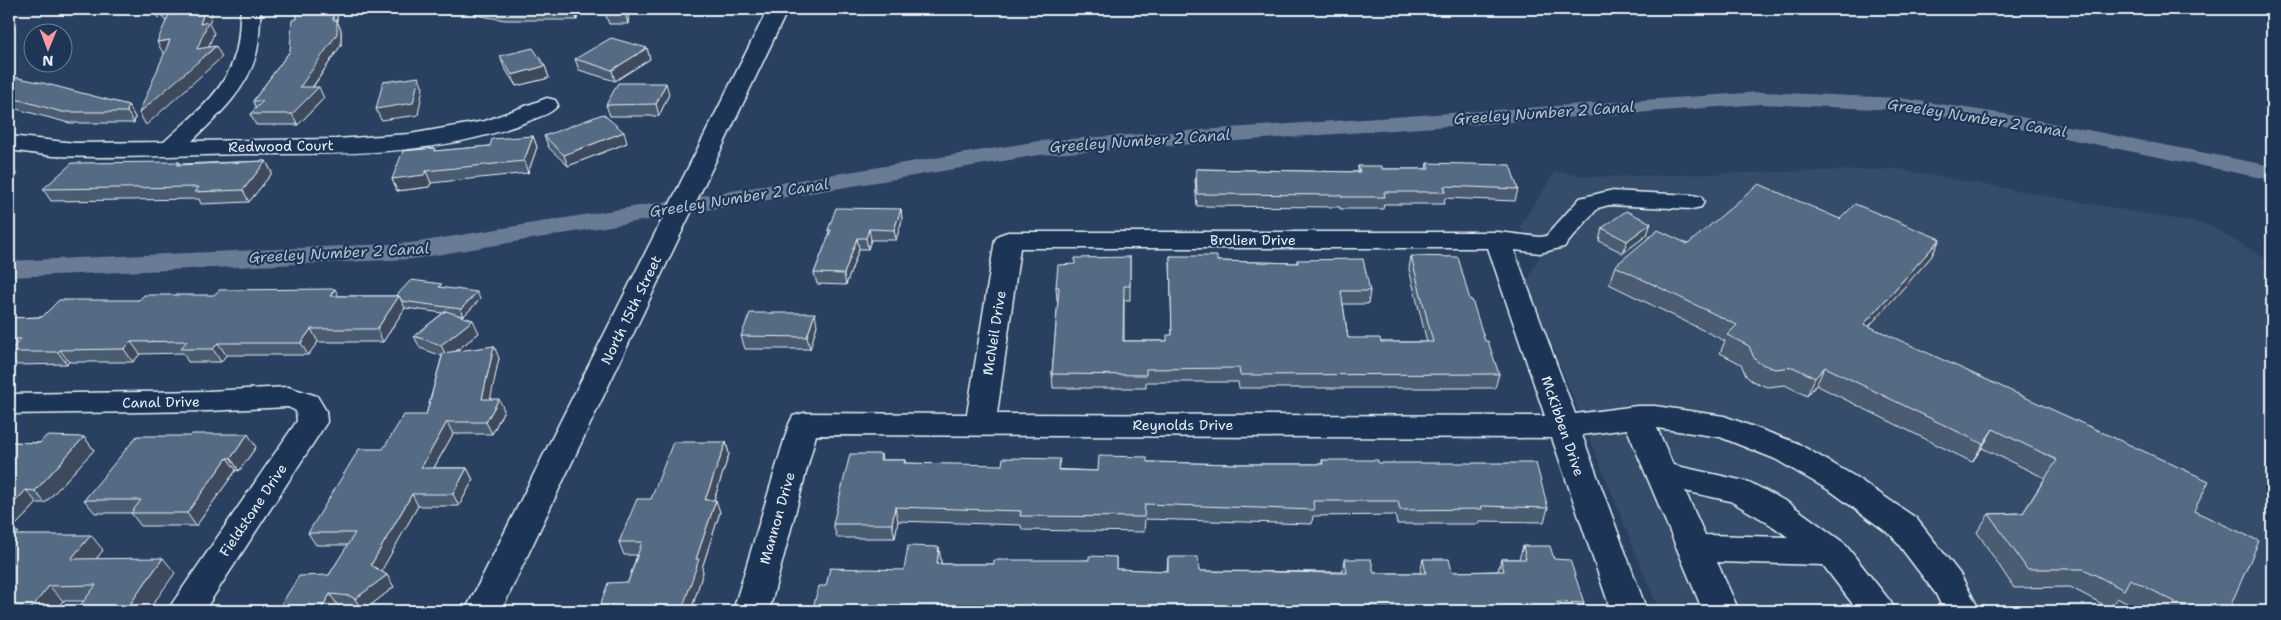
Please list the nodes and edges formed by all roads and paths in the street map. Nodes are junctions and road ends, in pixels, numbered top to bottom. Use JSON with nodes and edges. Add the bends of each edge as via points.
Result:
{"nodes":[{"id":1,"x":250,"y":9,"type":"edge"},
{"id":2,"x":778,"y":9,"type":"edge"},
{"id":3,"x":547,"y":105,"type":"dead end"},
{"id":4,"x":9,"y":143,"type":"edge"},
{"id":5,"x":171,"y":148,"type":"junction"},
{"id":6,"x":1692,"y":202,"type":"dead end"},
{"id":7,"x":1008,"y":240,"type":"joint"},
{"id":8,"x":1498,"y":240,"type":"junction"},
{"id":9,"x":9,"y":404,"type":"edge"},
{"id":10,"x":310,"y":406,"type":"joint"},
{"id":11,"x":1637,"y":417,"type":"junction"},
{"id":12,"x":804,"y":424,"type":"joint"},
{"id":13,"x":980,"y":425,"type":"junction"},
{"id":14,"x":1562,"y":427,"type":"junction"},
{"id":15,"x":1662,"y":474,"type":"junction"},
{"id":16,"x":1694,"y":548,"type":"junction"},
{"id":17,"x":1832,"y":552,"type":"junction"},
{"id":18,"x":185,"y":611,"type":"edge"},
{"id":19,"x":483,"y":611,"type":"edge"},
{"id":20,"x":751,"y":611,"type":"edge"},
{"id":21,"x":1629,"y":611,"type":"edge"},
{"id":22,"x":1721,"y":611,"type":"edge"},
{"id":23,"x":1878,"y":611,"type":"edge"},
{"id":24,"x":1962,"y":611,"type":"edge"}],
"edges":[{"from":1,"to":5,"type":"street","via":[[246,54],[235,80]]},
{"from":2,"to":19,"type":"street","name":"North 15th Street"},
{"from":3,"to":5,"type":"street","name":"Redwood Court","via":[[484,128],[386,143]]},
{"from":4,"to":5,"type":"street","name":"Redwood Court","via":[[85,149]]},
{"from":6,"to":8,"type":"street","name":"Brolien Drive","via":[[1597,200],[1589,203],[1555,242],[1540,245]]},
{"from":7,"to":8,"type":"street","name":"Brolien Drive"},
{"from":7,"to":13,"type":"street","name":"McNeil Drive"},
{"from":8,"to":14,"type":"street","name":"McKibben Drive"},
{"from":9,"to":10,"type":"street","name":"Canal Drive","via":[[288,397],[298,398]]},
{"from":10,"to":18,"type":"street","name":"Fieldstone Drive","via":[[312,422]]},
{"from":11,"to":14,"type":"street","name":"Reynolds Drive"},
{"from":11,"to":15,"type":"street"},
{"from":11,"to":24,"type":"street","name":"Reynolds Drive","via":[[1724,427],[1786,451],[1843,484],[1904,527],[1948,584]]},
{"from":12,"to":13,"type":"street","name":"Reynolds Drive"},
{"from":12,"to":20,"type":"street","name":"Mannon Drive"},
{"from":13,"to":14,"type":"street","name":"Reynolds Drive"},
{"from":14,"to":21,"type":"street","name":"McKibben Drive"},
{"from":15,"to":16,"type":"street"},
{"from":15,"to":17,"type":"street","via":[[1738,491],[1777,512]]},
{"from":16,"to":17,"type":"street"},
{"from":16,"to":22,"type":"street"},
{"from":17,"to":23,"type":"street"}]}
